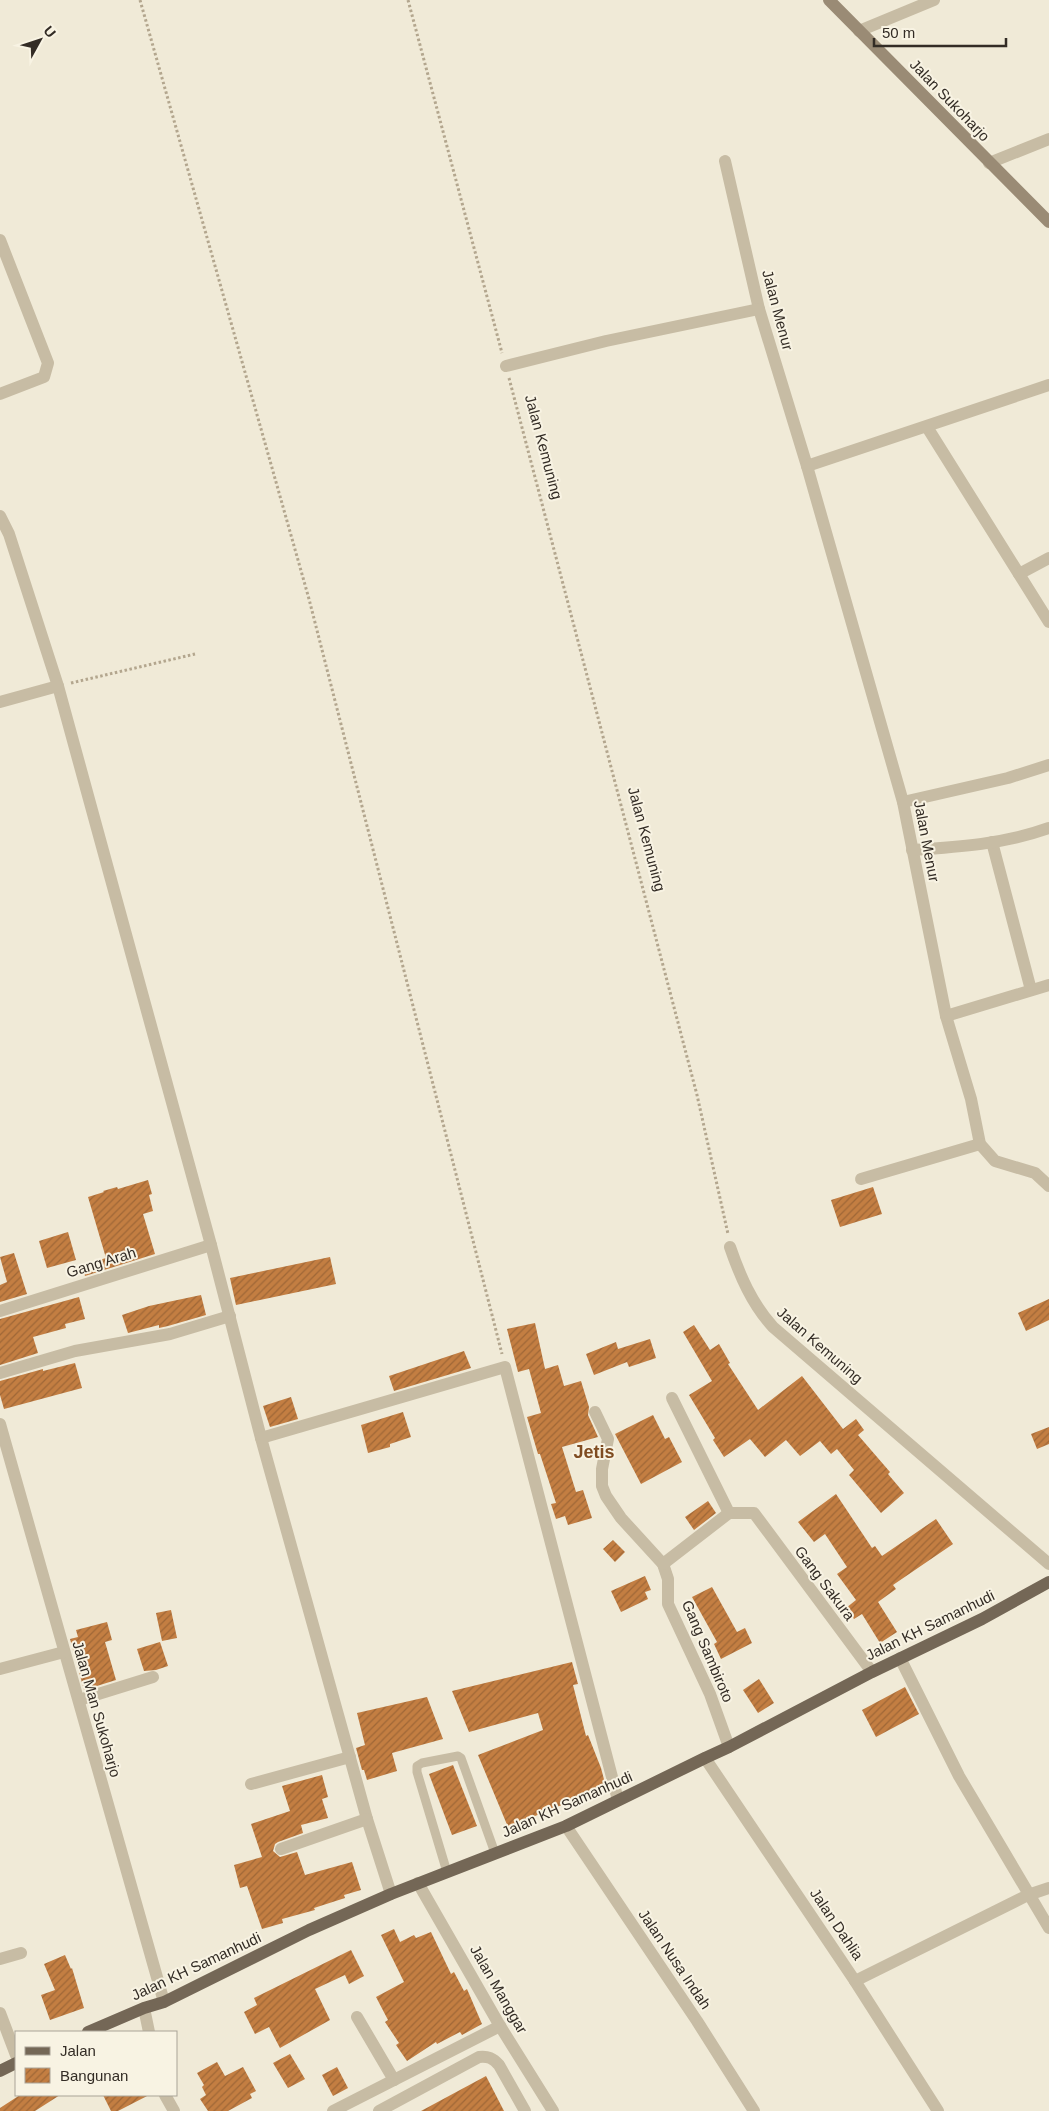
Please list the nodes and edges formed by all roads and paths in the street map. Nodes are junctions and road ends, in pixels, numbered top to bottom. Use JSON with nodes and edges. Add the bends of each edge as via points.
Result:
{"nodes":[{"id":1,"x":140,"y":0,"type":"edge"},
{"id":2,"x":408,"y":0,"type":"edge"},
{"id":3,"x":830,"y":0,"type":"edge"},
{"id":4,"x":934,"y":0,"type":"edge"},
{"id":5,"x":860,"y":30,"type":"junction"},
{"id":6,"x":1049,"y":139,"type":"edge"},
{"id":7,"x":725,"y":161,"type":"dead end"},
{"id":8,"x":989,"y":164,"type":"junction"},
{"id":9,"x":1049,"y":222,"type":"edge"},
{"id":10,"x":0,"y":240,"type":"edge"},
{"id":11,"x":759,"y":309,"type":"junction"},
{"id":12,"x":506,"y":366,"type":"junction"},
{"id":13,"x":1049,"y":385,"type":"edge"},
{"id":14,"x":0,"y":394,"type":"edge"},
{"id":15,"x":927,"y":427,"type":"junction"},
{"id":16,"x":807,"y":466,"type":"junction"},
{"id":17,"x":0,"y":516,"type":"edge"},
{"id":18,"x":1049,"y":558,"type":"edge"},
{"id":19,"x":1019,"y":574,"type":"junction"},
{"id":20,"x":1049,"y":622,"type":"edge"},
{"id":21,"x":195,"y":654,"type":"dead end"},
{"id":22,"x":58,"y":686,"type":"junction"},
{"id":23,"x":0,"y":702,"type":"edge"},
{"id":24,"x":1049,"y":765,"type":"edge"},
{"id":25,"x":903,"y":802,"type":"junction"},
{"id":26,"x":1049,"y":828,"type":"edge"},
{"id":27,"x":992,"y":842,"type":"junction"},
{"id":28,"x":912,"y":850,"type":"junction"},
{"id":29,"x":1049,"y":985,"type":"edge"},
{"id":30,"x":1031,"y":990,"type":"junction"},
{"id":31,"x":946,"y":1016,"type":"junction"},
{"id":32,"x":980,"y":1144,"type":"junction"},
{"id":33,"x":861,"y":1179,"type":"dead end"},
{"id":34,"x":1049,"y":1186,"type":"edge"},
{"id":35,"x":211,"y":1245,"type":"junction"},
{"id":36,"x":730,"y":1247,"type":"joint"},
{"id":37,"x":0,"y":1311,"type":"edge"},
{"id":38,"x":230,"y":1316,"type":"junction"},
{"id":39,"x":505,"y":1367,"type":"junction"},
{"id":40,"x":0,"y":1373,"type":"edge"},
{"id":41,"x":672,"y":1398,"type":"dead end"},
{"id":42,"x":595,"y":1412,"type":"dead end"},
{"id":43,"x":0,"y":1424,"type":"edge"},
{"id":44,"x":261,"y":1438,"type":"junction"},
{"id":45,"x":729,"y":1513,"type":"junction"},
{"id":46,"x":662,"y":1564,"type":"junction"},
{"id":47,"x":1049,"y":1564,"type":"edge"},
{"id":48,"x":1049,"y":1582,"type":"edge"},
{"id":49,"x":64,"y":1652,"type":"junction"},
{"id":50,"x":900,"y":1658,"type":"junction"},
{"id":51,"x":0,"y":1669,"type":"edge"},
{"id":52,"x":872,"y":1672,"type":"junction"},
{"id":53,"x":153,"y":1677,"type":"dead end"},
{"id":54,"x":79,"y":1700,"type":"junction"},
{"id":55,"x":730,"y":1747,"type":"junction"},
{"id":56,"x":350,"y":1757,"type":"junction"},
{"id":57,"x":705,"y":1758,"type":"junction"},
{"id":58,"x":251,"y":1784,"type":"dead end"},
{"id":59,"x":618,"y":1800,"type":"junction"},
{"id":60,"x":367,"y":1819,"type":"junction"},
{"id":61,"x":566,"y":1826,"type":"junction"},
{"id":62,"x":281,"y":1849,"type":"dead end"},
{"id":63,"x":495,"y":1854,"type":"junction"},
{"id":64,"x":447,"y":1872,"type":"junction"},
{"id":65,"x":418,"y":1883,"type":"junction"},
{"id":66,"x":1049,"y":1888,"type":"edge"},
{"id":67,"x":392,"y":1894,"type":"junction"},
{"id":68,"x":1028,"y":1895,"type":"junction"},
{"id":69,"x":1049,"y":1928,"type":"edge"},
{"id":70,"x":21,"y":1953,"type":"dead end"},
{"id":71,"x":0,"y":1959,"type":"edge"},
{"id":72,"x":855,"y":1981,"type":"junction"},
{"id":73,"x":164,"y":2002,"type":"junction"},
{"id":74,"x":144,"y":2008,"type":"junction"},
{"id":75,"x":0,"y":2013,"type":"edge"},
{"id":76,"x":357,"y":2017,"type":"dead end"},
{"id":77,"x":500,"y":2026,"type":"junction"},
{"id":78,"x":90,"y":2031,"type":"edge"},
{"id":79,"x":149,"y":2031,"type":"edge"},
{"id":80,"x":15,"y":2052,"type":"edge"},
{"id":81,"x":15,"y":2064,"type":"edge"},
{"id":82,"x":0,"y":2071,"type":"edge"},
{"id":83,"x":394,"y":2080,"type":"junction"},
{"id":84,"x":166,"y":2096,"type":"edge"},
{"id":85,"x":174,"y":2111,"type":"edge"},
{"id":86,"x":333,"y":2111,"type":"edge"},
{"id":87,"x":380,"y":2111,"type":"edge"},
{"id":88,"x":524,"y":2111,"type":"edge"},
{"id":89,"x":553,"y":2111,"type":"edge"},
{"id":90,"x":754,"y":2111,"type":"edge"},
{"id":91,"x":938,"y":2111,"type":"edge"}],
"edges":[{"from":1,"to":39,"type":"path","via":[[309,599]]},
{"from":2,"to":12,"type":"path","name":"Jalan Kemuning"},
{"from":3,"to":5,"type":"main road","name":"Jalan Sukoharjo"},
{"from":4,"to":5,"type":"street"},
{"from":5,"to":8,"type":"main road","name":"Jalan Sukoharjo"},
{"from":6,"to":8,"type":"street"},
{"from":7,"to":11,"type":"street","name":"Jalan Menur"},
{"from":8,"to":9,"type":"main road","name":"Jalan Sukoharjo"},
{"from":10,"to":14,"type":"street","via":[[48,363],[44,378]]},
{"from":11,"to":12,"type":"street"},
{"from":11,"to":16,"type":"street","name":"Jalan Menur"},
{"from":12,"to":36,"type":"path","name":"Jalan Kemuning","via":[[697,1095]]},
{"from":13,"to":15,"type":"street"},
{"from":15,"to":16,"type":"street"},
{"from":15,"to":19,"type":"street"},
{"from":16,"to":25,"type":"street","name":"Jalan Menur"},
{"from":17,"to":22,"type":"street","via":[[9,534]]},
{"from":18,"to":19,"type":"street"},
{"from":19,"to":20,"type":"street"},
{"from":21,"to":22,"type":"path"},
{"from":22,"to":23,"type":"street"},
{"from":22,"to":35,"type":"street"},
{"from":24,"to":25,"type":"street","via":[[1008,778]]},
{"from":25,"to":28,"type":"street","name":"Jalan Menur"},
{"from":26,"to":27,"type":"street"},
{"from":27,"to":28,"type":"street"},
{"from":27,"to":30,"type":"street"},
{"from":28,"to":31,"type":"street","name":"Jalan Menur"},
{"from":29,"to":30,"type":"street"},
{"from":30,"to":31,"type":"street"},
{"from":31,"to":32,"type":"street","name":"Jalan Menur","via":[[971,1099]]},
{"from":32,"to":33,"type":"street"},
{"from":32,"to":34,"type":"street","via":[[995,1161],[1035,1173]]},
{"from":35,"to":37,"type":"street","name":"Gang Arah"},
{"from":35,"to":38,"type":"street"},
{"from":36,"to":47,"type":"street","name":"Jalan Kemuning","via":[[741,1278],[772,1327]]},
{"from":38,"to":40,"type":"street","via":[[170,1334],[75,1351]]},
{"from":38,"to":44,"type":"street"},
{"from":39,"to":44,"type":"street"},
{"from":39,"to":59,"type":"street"},
{"from":41,"to":45,"type":"street"},
{"from":42,"to":46,"type":"street","name":"Gang Sambiroto","via":[[608,1439],[602,1468],[602,1486],[606,1496]]},
{"from":43,"to":49,"type":"street","name":"Jalan Man Sukoharjo"},
{"from":44,"to":56,"type":"street"},
{"from":45,"to":46,"type":"street"},
{"from":45,"to":52,"type":"street","name":"Gang Sakura","via":[[754,1513]]},
{"from":46,"to":55,"type":"street","name":"Gang Sambiroto","via":[[668,1579],[668,1604],[710,1694]]},
{"from":48,"to":50,"type":"main road","name":"Jalan KH Samanhudi","via":[[982,1619]]},
{"from":49,"to":51,"type":"street"},
{"from":49,"to":54,"type":"street","name":"Jalan Man Sukoharjo"},
{"from":50,"to":52,"type":"main road","name":"Jalan KH Samanhudi"},
{"from":50,"to":68,"type":"street","via":[[958,1776]]},
{"from":52,"to":55,"type":"main road","name":"Jalan KH Samanhudi"},
{"from":53,"to":54,"type":"street"},
{"from":54,"to":73,"type":"street","name":"Jalan Man Sukoharjo"},
{"from":55,"to":57,"type":"main road","name":"Jalan KH Samanhudi"},
{"from":56,"to":58,"type":"street"},
{"from":56,"to":60,"type":"street"},
{"from":57,"to":59,"type":"main road","name":"Jalan KH Samanhudi"},
{"from":57,"to":72,"type":"street","name":"Jalan Dahlia"},
{"from":59,"to":61,"type":"main road","name":"Jalan KH Samanhudi"},
{"from":60,"to":62,"type":"street"},
{"from":60,"to":67,"type":"street"},
{"from":61,"to":63,"type":"main road","name":"Jalan KH Samanhudi"},
{"from":61,"to":90,"type":"street","name":"Jalan Nusa Indah"},
{"from":63,"to":64,"type":"main road","name":"Jalan KH Samanhudi"},
{"from":63,"to":64,"type":"lane","via":[[461,1758],[422,1763],[417,1766],[417,1772]]},
{"from":64,"to":65,"type":"main road","name":"Jalan KH Samanhudi"},
{"from":65,"to":67,"type":"main road","name":"Jalan KH Samanhudi"},
{"from":65,"to":77,"type":"street","name":"Jalan Manggar"},
{"from":66,"to":68,"type":"street"},
{"from":67,"to":73,"type":"main road","name":"Jalan KH Samanhudi","via":[[310,1930]]},
{"from":68,"to":69,"type":"street"},
{"from":68,"to":72,"type":"street"},
{"from":70,"to":71,"type":"street"},
{"from":72,"to":91,"type":"street","name":"Jalan Dahlia"},
{"from":73,"to":74,"type":"main road","name":"Jalan KH Samanhudi"},
{"from":74,"to":78,"type":"main road","name":"Jalan KH Samanhudi"},
{"from":74,"to":79,"type":"street"},
{"from":75,"to":80,"type":"street"},
{"from":76,"to":83,"type":"street"},
{"from":77,"to":83,"type":"street"},
{"from":77,"to":89,"type":"street","name":"Jalan Manggar"},
{"from":81,"to":82,"type":"main road"},
{"from":83,"to":86,"type":"street"},
{"from":84,"to":85,"type":"street"},
{"from":87,"to":88,"type":"street","via":[[486,2056],[499,2065]]}]}
